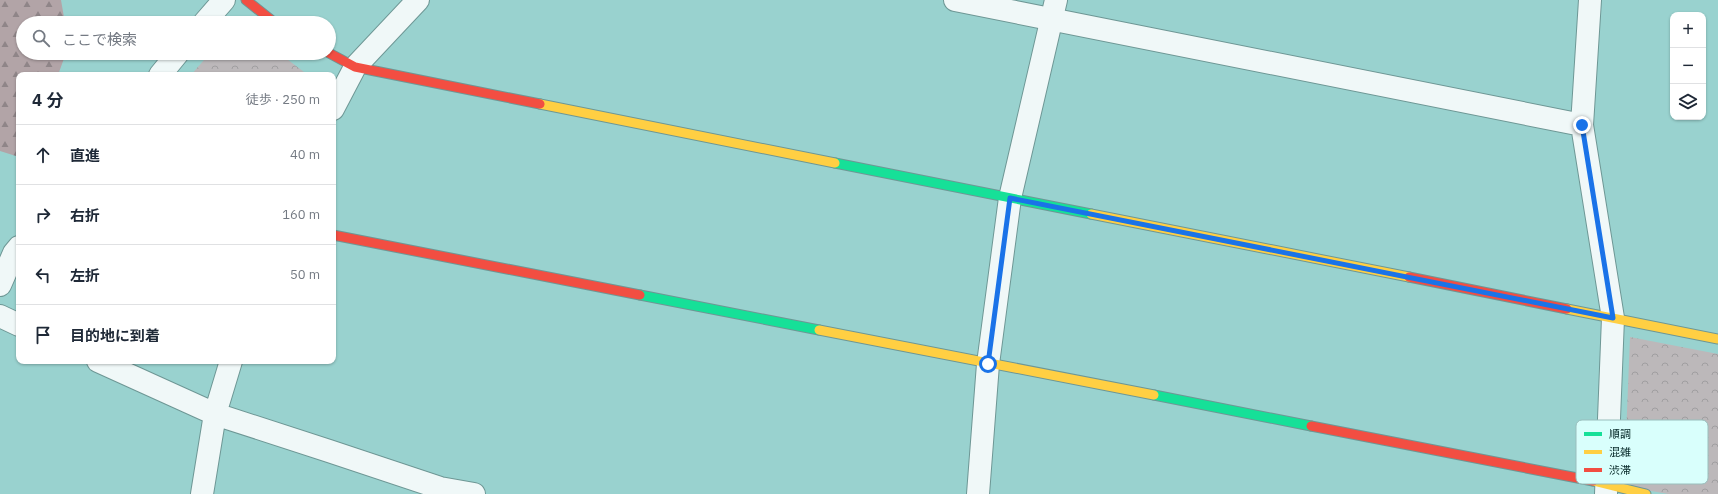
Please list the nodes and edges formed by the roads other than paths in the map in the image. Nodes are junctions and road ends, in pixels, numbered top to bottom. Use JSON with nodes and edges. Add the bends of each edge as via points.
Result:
{"nodes":[{"id":1,"x":224,"y":0,"type":"edge"},
{"id":2,"x":246,"y":0,"type":"edge"},
{"id":3,"x":418,"y":0,"type":"edge"},
{"id":4,"x":955,"y":0,"type":"edge"},
{"id":5,"x":1590,"y":0,"type":"edge"},
{"id":6,"x":1053,"y":10,"type":"edge"},
{"id":7,"x":210,"y":16,"type":"edge"},
{"id":8,"x":266,"y":16,"type":"edge"},
{"id":9,"x":336,"y":57,"type":"edge"},
{"id":10,"x":172,"y":60,"type":"edge"},
{"id":11,"x":355,"y":67,"type":"junction"},
{"id":12,"x":162,"y":72,"type":"edge"},
{"id":13,"x":336,"y":103,"type":"edge"},
{"id":14,"x":1582,"y":125,"type":"junction"},
{"id":15,"x":1010,"y":198,"type":"junction"},
{"id":16,"x":336,"y":236,"type":"edge"},
{"id":17,"x":16,"y":251,"type":"edge"},
{"id":18,"x":0,"y":285,"type":"edge"},
{"id":19,"x":0,"y":316,"type":"edge"},
{"id":20,"x":1613,"y":318,"type":"junction"},
{"id":21,"x":16,"y":324,"type":"edge"},
{"id":22,"x":1718,"y":339,"type":"edge"},
{"id":23,"x":105,"y":364,"type":"edge"},
{"id":24,"x":230,"y":364,"type":"edge"},
{"id":25,"x":988,"y":364,"type":"junction"},
{"id":26,"x":215,"y":414,"type":"junction"},
{"id":27,"x":1609,"y":420,"type":"edge"},
{"id":28,"x":1576,"y":483,"type":"edge"},
{"id":29,"x":1581,"y":484,"type":"edge"},
{"id":30,"x":1606,"y":489,"type":"edge"},
{"id":31,"x":202,"y":494,"type":"edge"},
{"id":32,"x":474,"y":494,"type":"edge"},
{"id":33,"x":978,"y":494,"type":"edge"},
{"id":34,"x":1646,"y":494,"type":"edge"}],
"edges":[{"from":1,"to":7,"type":"street"},
{"from":2,"to":8,"type":"street"},
{"from":3,"to":11,"type":"street"},
{"from":4,"to":6,"type":"street"},
{"from":5,"to":14,"type":"street"},
{"from":6,"to":14,"type":"street"},
{"from":6,"to":15,"type":"street"},
{"from":9,"to":11,"type":"street"},
{"from":10,"to":12,"type":"street"},
{"from":11,"to":13,"type":"street"},
{"from":11,"to":15,"type":"street"},
{"from":14,"to":20,"type":"street"},
{"from":15,"to":20,"type":"street"},
{"from":15,"to":25,"type":"street"},
{"from":16,"to":25,"type":"street"},
{"from":17,"to":18,"type":"street"},
{"from":19,"to":21,"type":"street"},
{"from":20,"to":22,"type":"street"},
{"from":20,"to":27,"type":"street"},
{"from":23,"to":26,"type":"street"},
{"from":24,"to":26,"type":"street"},
{"from":25,"to":28,"type":"street"},
{"from":25,"to":33,"type":"street"},
{"from":26,"to":31,"type":"street"},
{"from":26,"to":32,"type":"street","via":[[440,488]]},
{"from":29,"to":30,"type":"street"},
{"from":30,"to":34,"type":"street"}]}
